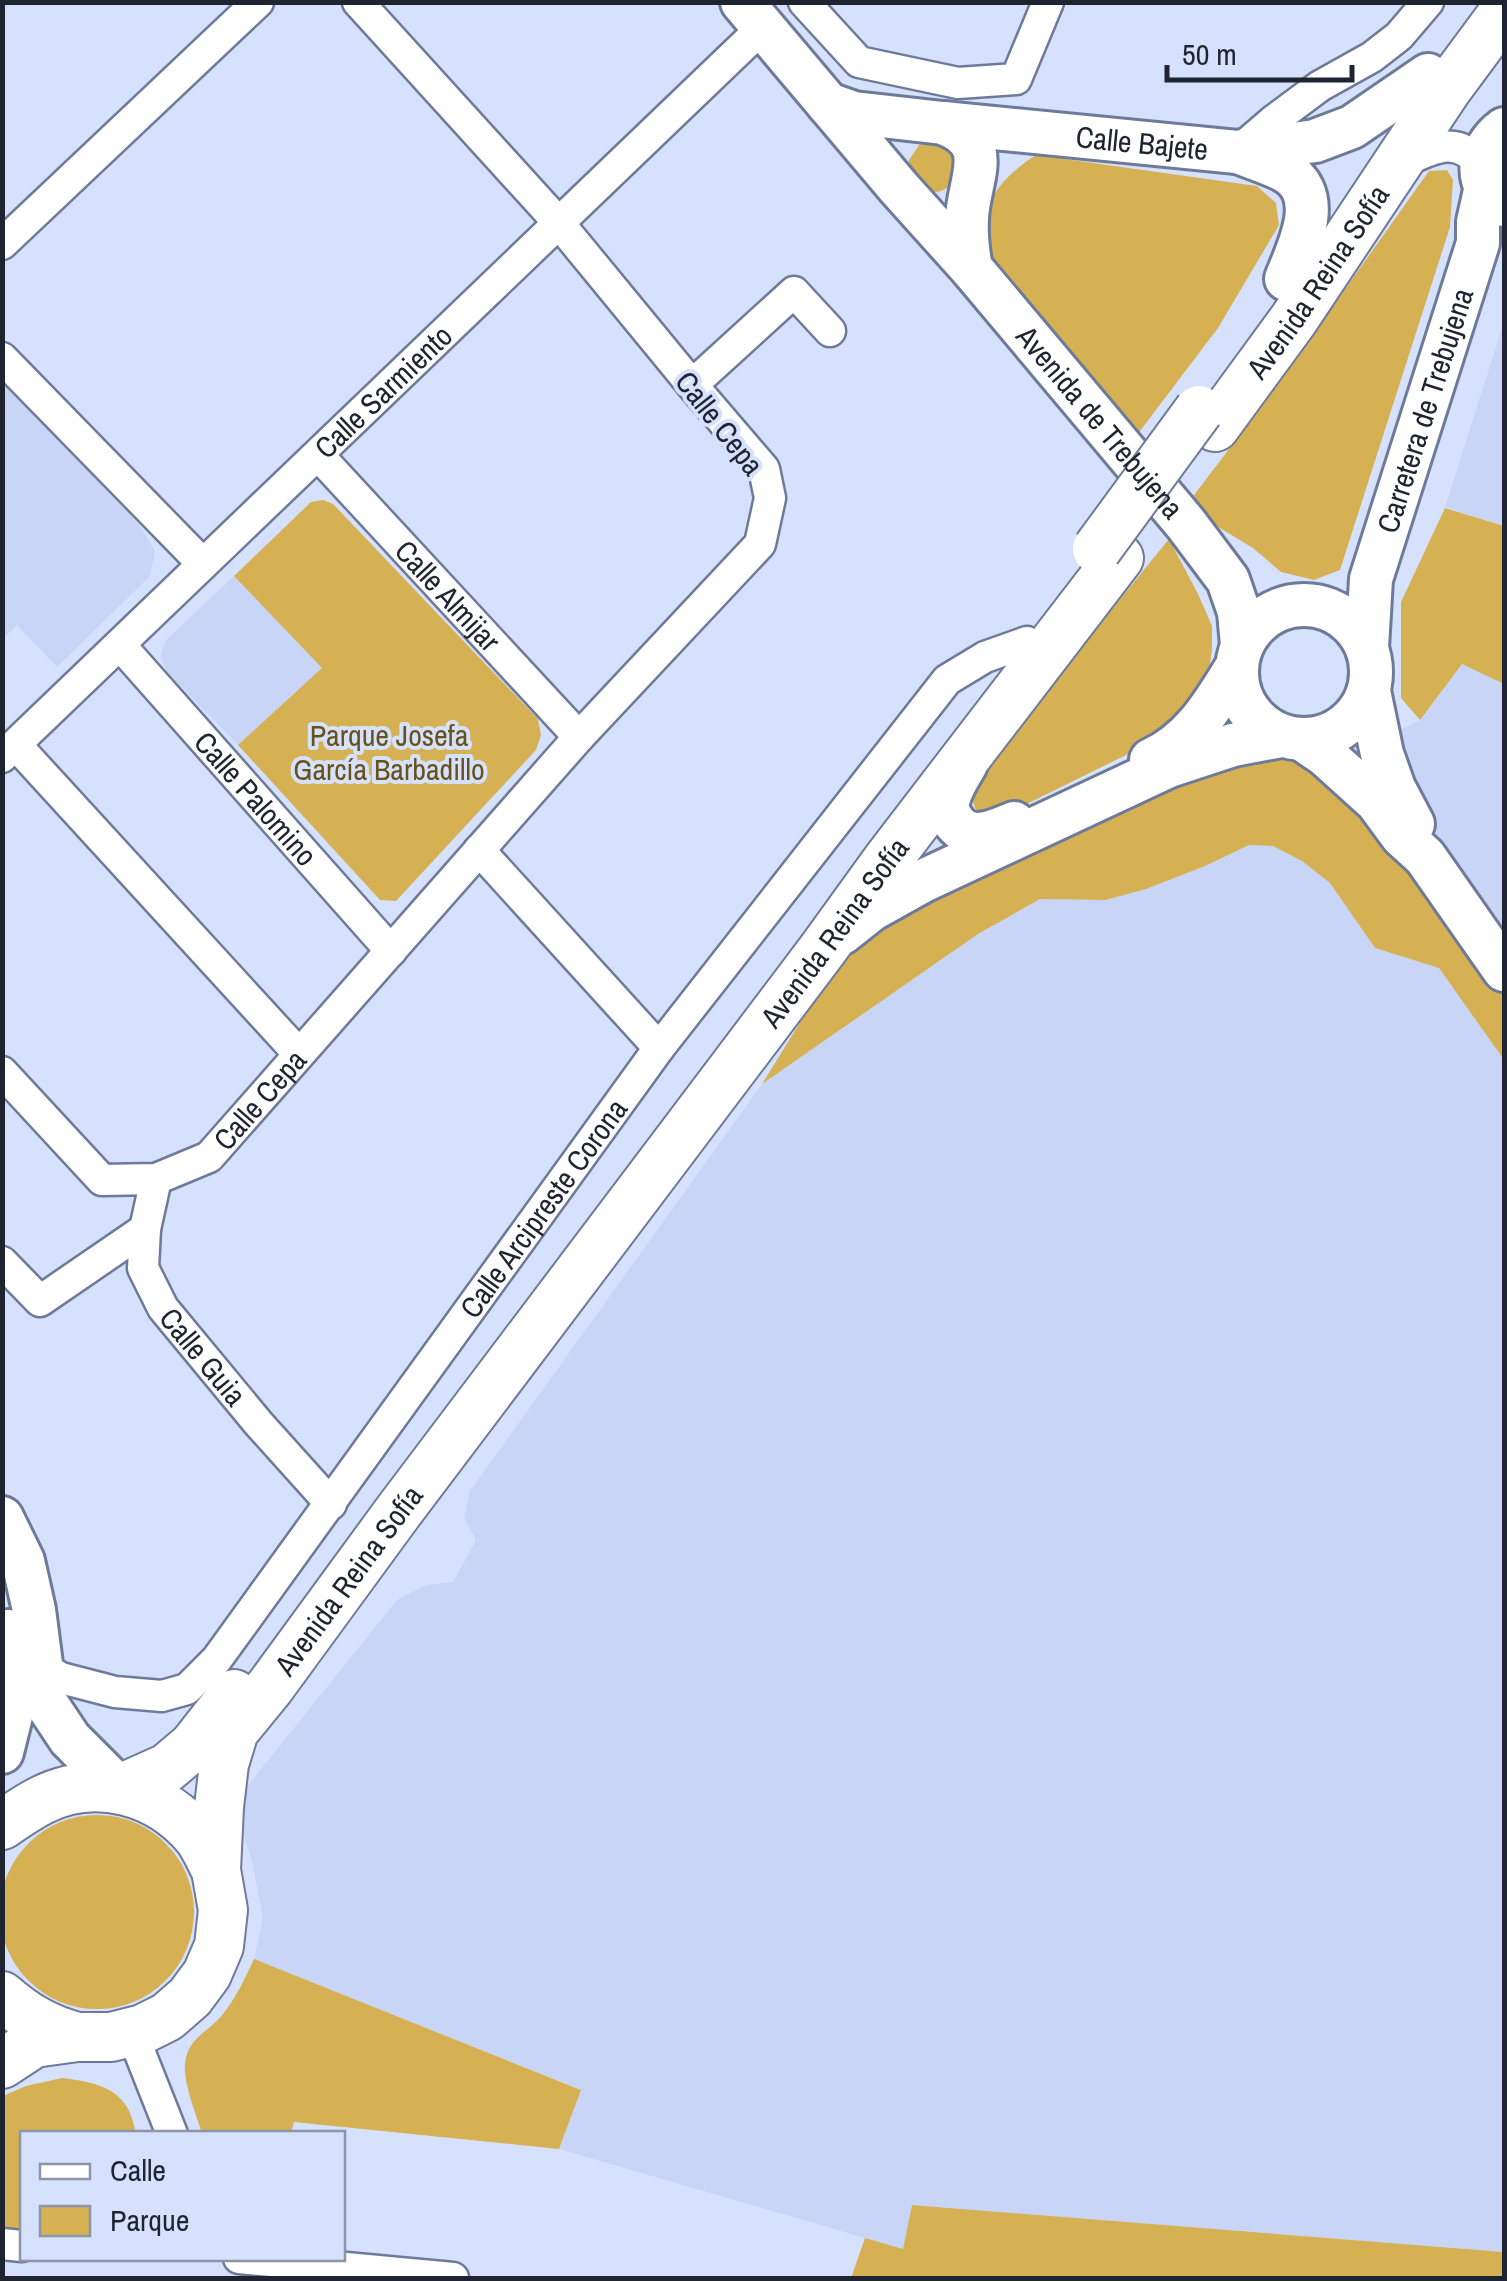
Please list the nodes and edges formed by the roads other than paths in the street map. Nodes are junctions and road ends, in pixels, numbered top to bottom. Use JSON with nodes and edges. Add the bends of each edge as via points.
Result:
{"nodes":[{"id":1,"x":258,"y":2,"type":"edge"},
{"id":2,"x":358,"y":2,"type":"edge"},
{"id":3,"x":804,"y":2,"type":"edge"},
{"id":4,"x":1048,"y":2,"type":"edge"},
{"id":5,"x":1428,"y":2,"type":"edge"},
{"id":6,"x":1479,"y":2,"type":"edge"},
{"id":7,"x":1504,"y":12,"type":"edge"},
{"id":8,"x":753,"y":15,"type":"edge"},
{"id":9,"x":1428,"y":75,"type":"junction"},
{"id":10,"x":828,"y":104,"type":"junction"},
{"id":11,"x":936,"y":123,"type":"junction"},
{"id":12,"x":1504,"y":129,"type":"edge"},
{"id":13,"x":1048,"y":133,"type":"junction"},
{"id":14,"x":1238,"y":152,"type":"junction"},
{"id":15,"x":1398,"y":164,"type":"junction"},
{"id":16,"x":974,"y":182,"type":"junction"},
{"id":17,"x":904,"y":193,"type":"junction"},
{"id":18,"x":1491,"y":204,"type":"edge"},
{"id":19,"x":558,"y":222,"type":"junction"},
{"id":20,"x":2,"y":244,"type":"edge"},
{"id":21,"x":971,"y":268,"type":"junction"},
{"id":22,"x":1286,"y":280,"type":"junction"},
{"id":23,"x":830,"y":331,"type":"dead end"},
{"id":24,"x":2,"y":358,"type":"edge"},
{"id":25,"x":692,"y":385,"type":"junction"},
{"id":26,"x":1207,"y":418,"type":"junction"},
{"id":27,"x":319,"y":456,"type":"junction"},
{"id":28,"x":1108,"y":553,"type":"junction"},
{"id":29,"x":203,"y":564,"type":"junction"},
{"id":30,"x":1371,"y":578,"type":"junction"},
{"id":31,"x":1228,"y":580,"type":"junction"},
{"id":32,"x":1305,"y":606,"type":"junction"},
{"id":33,"x":1027,"y":642,"type":"junction"},
{"id":34,"x":120,"y":645,"type":"junction"},
{"id":35,"x":1366,"y":647,"type":"junction"},
{"id":36,"x":1240,"y":656,"type":"junction"},
{"id":37,"x":1369,"y":690,"type":"junction"},
{"id":38,"x":580,"y":737,"type":"junction"},
{"id":39,"x":1292,"y":738,"type":"junction"},
{"id":40,"x":978,"y":741,"type":"junction"},
{"id":41,"x":9,"y":751,"type":"edge"},
{"id":42,"x":479,"y":850,"type":"junction"},
{"id":43,"x":1425,"y":857,"type":"junction"},
{"id":44,"x":823,"y":949,"type":"junction"},
{"id":45,"x":390,"y":951,"type":"junction"},
{"id":46,"x":1504,"y":970,"type":"edge"},
{"id":47,"x":660,"y":1048,"type":"junction"},
{"id":48,"x":299,"y":1054,"type":"junction"},
{"id":49,"x":2,"y":1072,"type":"edge"},
{"id":50,"x":156,"y":1179,"type":"junction"},
{"id":51,"x":145,"y":1229,"type":"junction"},
{"id":52,"x":2,"y":1262,"type":"edge"},
{"id":53,"x":330,"y":1504,"type":"junction"},
{"id":54,"x":2,"y":1518,"type":"edge"},
{"id":55,"x":2,"y":1601,"type":"edge"},
{"id":56,"x":237,"y":1660,"type":"junction"},
{"id":57,"x":40,"y":1666,"type":"junction"},
{"id":58,"x":2,"y":1752,"type":"edge"},
{"id":59,"x":120,"y":1789,"type":"junction"},
{"id":60,"x":2,"y":1825,"type":"edge"},
{"id":61,"x":216,"y":1870,"type":"junction"},
{"id":62,"x":2,"y":1996,"type":"edge"},
{"id":63,"x":132,"y":2033,"type":"junction"},
{"id":64,"x":77,"y":2037,"type":"junction"},
{"id":65,"x":2,"y":2064,"type":"edge"},
{"id":66,"x":171,"y":2131,"type":"edge"},
{"id":67,"x":268,"y":2261,"type":"edge"},
{"id":68,"x":420,"y":2277,"type":"edge"},
{"id":69,"x":453,"y":2278,"type":"edge"}],
"edges":[{"from":1,"to":20,"type":"street"},
{"from":2,"to":19,"type":"street","name":"Calle Cepa"},
{"from":3,"to":4,"type":"street","via":[[859,62],[958,83],[1016,80]]},
{"from":5,"to":14,"type":"street","via":[[1372,57],[1320,86]]},
{"from":6,"to":9,"type":"main road","name":"Avenida Reina Sofía"},
{"from":7,"to":15,"type":"main road","name":"Avenida Reina Sofía"},
{"from":8,"to":10,"type":"main road","name":"Avenida de Trebujena"},
{"from":8,"to":19,"type":"street","name":"Calle Sarmiento"},
{"from":9,"to":14,"type":"main road","via":[[1352,126],[1315,141]]},
{"from":9,"to":22,"type":"main road","name":"Avenida Reina Sofía"},
{"from":10,"to":11,"type":"main road"},
{"from":10,"to":17,"type":"main road","name":"Avenida de Trebujena"},
{"from":11,"to":13,"type":"main road","name":"Calle Bajete"},
{"from":11,"to":16,"type":"main road","via":[[967,136],[978,162]]},
{"from":11,"to":17,"type":"main road","via":[[916,127],[897,147],[894,175]]},
{"from":12,"to":18,"type":"main road","name":"Carretera de Trebujena","via":[[1485,149]]},
{"from":13,"to":14,"type":"main road","name":"Calle Bajete"},
{"from":13,"to":16,"type":"main road","name":"Calle Bajete","via":[[1008,152]]},
{"from":14,"to":22,"type":"main road","via":[[1287,172],[1305,196],[1307,225]]},
{"from":15,"to":18,"type":"street","via":[[1434,147],[1468,151]]},
{"from":15,"to":26,"type":"main road","name":"Avenida Reina Sofía","via":[[1294,319]]},
{"from":16,"to":17,"type":"main road","via":[[962,198],[936,207]]},
{"from":16,"to":21,"type":"main road","via":[[966,218]]},
{"from":17,"to":21,"type":"main road","name":"Avenida de Trebujena"},
{"from":18,"to":30,"type":"main road","name":"Carretera de Trebujena"},
{"from":19,"to":25,"type":"street","name":"Calle Cepa"},
{"from":19,"to":27,"type":"street","name":"Calle Sarmiento"},
{"from":21,"to":31,"type":"main road","name":"Avenida de Trebujena"},
{"from":22,"to":26,"type":"main road","name":"Avenida Reina Sofía"},
{"from":23,"to":25,"type":"street","via":[[794,292]]},
{"from":24,"to":29,"type":"street"},
{"from":25,"to":38,"type":"street","name":"Calle Cepa","via":[[764,469],[770,498],[760,544]]},
{"from":26,"to":28,"type":"main road","name":"Avenida Reina Sofía"},
{"from":27,"to":29,"type":"street","name":"Calle Sarmiento"},
{"from":27,"to":38,"type":"street","name":"Calle Almijar"},
{"from":28,"to":33,"type":"main road","name":"Avenida Reina Sofía"},
{"from":28,"to":40,"type":"main road","name":"Avenida Reina Sofía"},
{"from":29,"to":34,"type":"street","name":"Calle Sarmiento"},
{"from":30,"to":32,"type":"main road","via":[[1345,598]]},
{"from":30,"to":35,"type":"main road","name":"Carretera de Trebujena"},
{"from":31,"to":32,"type":"main road","name":"Avenida de Trebujena","via":[[1259,596]]},
{"from":31,"to":36,"type":"main road","name":"Avenida de Trebujena","via":[[1239,612]]},
{"from":32,"to":35,"type":"main road","via":[[1337,614]]},
{"from":32,"to":36,"type":"main road","via":[[1273,613],[1255,626]]},
{"from":33,"to":47,"type":"street","name":"Calle Arcipreste Corona","via":[[947,680]]},
{"from":33,"to":56,"type":"main road","name":"Avenida Reina Sofía"},
{"from":34,"to":41,"type":"street","name":"Calle Sarmiento"},
{"from":34,"to":45,"type":"street","name":"Calle Palomino"},
{"from":35,"to":37,"type":"main road"},
{"from":36,"to":39,"type":"main road","via":[[1238,688],[1247,709],[1262,725]]},
{"from":36,"to":40,"type":"main road","via":[[1194,730],[1162,755],[976,834],[952,820],[948,808]]},
{"from":37,"to":39,"type":"main road","via":[[1344,726],[1325,736]]},
{"from":37,"to":43,"type":"main road","via":[[1382,754]]},
{"from":38,"to":42,"type":"street","name":"Calle Cepa"},
{"from":39,"to":43,"type":"main road","via":[[1335,764]]},
{"from":39,"to":44,"type":"main road","via":[[1233,745],[1169,766],[923,881]]},
{"from":40,"to":44,"type":"main road","name":"Avenida Reina Sofía"},
{"from":41,"to":48,"type":"street"},
{"from":42,"to":45,"type":"street","name":"Calle Cepa"},
{"from":42,"to":47,"type":"street"},
{"from":43,"to":46,"type":"main road"},
{"from":44,"to":61,"type":"main road","name":"Avenida Reina Sofía","via":[[234,1731],[224,1764]]},
{"from":45,"to":48,"type":"street","name":"Calle Cepa"},
{"from":47,"to":53,"type":"street","name":"Calle Arcipreste Corona"},
{"from":48,"to":50,"type":"street","name":"Calle Cepa","via":[[209,1157]]},
{"from":49,"to":50,"type":"street","name":"Calle Cepa","via":[[102,1180]]},
{"from":50,"to":51,"type":"street","name":"Calle Guia"},
{"from":51,"to":52,"type":"street","via":[[40,1300]]},
{"from":51,"to":53,"type":"street","name":"Calle Guia","via":[[144,1268],[164,1308]]},
{"from":53,"to":56,"type":"street","name":"Calle Arcipreste Corona"},
{"from":54,"to":57,"type":"main road","via":[[22,1561]]},
{"from":55,"to":58,"type":"main road","via":[[14,1678]]},
{"from":56,"to":57,"type":"street","name":"Calle Arcipreste Corona","via":[[217,1659],[186,1688],[162,1696],[116,1692]]},
{"from":56,"to":59,"type":"main road","name":"Avenida Reina Sofía","via":[[193,1746],[166,1768]]},
{"from":57,"to":59,"type":"main road","via":[[46,1704]]},
{"from":59,"to":60,"type":"main road","name":"Avenida Reina Sofía","via":[[78,1788],[45,1798]]},
{"from":59,"to":61,"type":"main road","name":"Avenida Reina Sofía","via":[[174,1814],[199,1838]]},
{"from":61,"to":63,"type":"main road","name":"Avenida Reina Sofía","via":[[223,1910],[207,1974],[167,2017]]},
{"from":62,"to":64,"type":"main road","name":"Avenida Reina Sofía","via":[[26,2017]]},
{"from":63,"to":64,"type":"main road","name":"Avenida Reina Sofía"},
{"from":63,"to":66,"type":"street"},
{"from":64,"to":65,"type":"main road","name":"Avenida Reina Sofía","via":[[34,2043]]},
{"from":67,"to":68,"type":"street"},
{"from":68,"to":69,"type":"street"}]}
